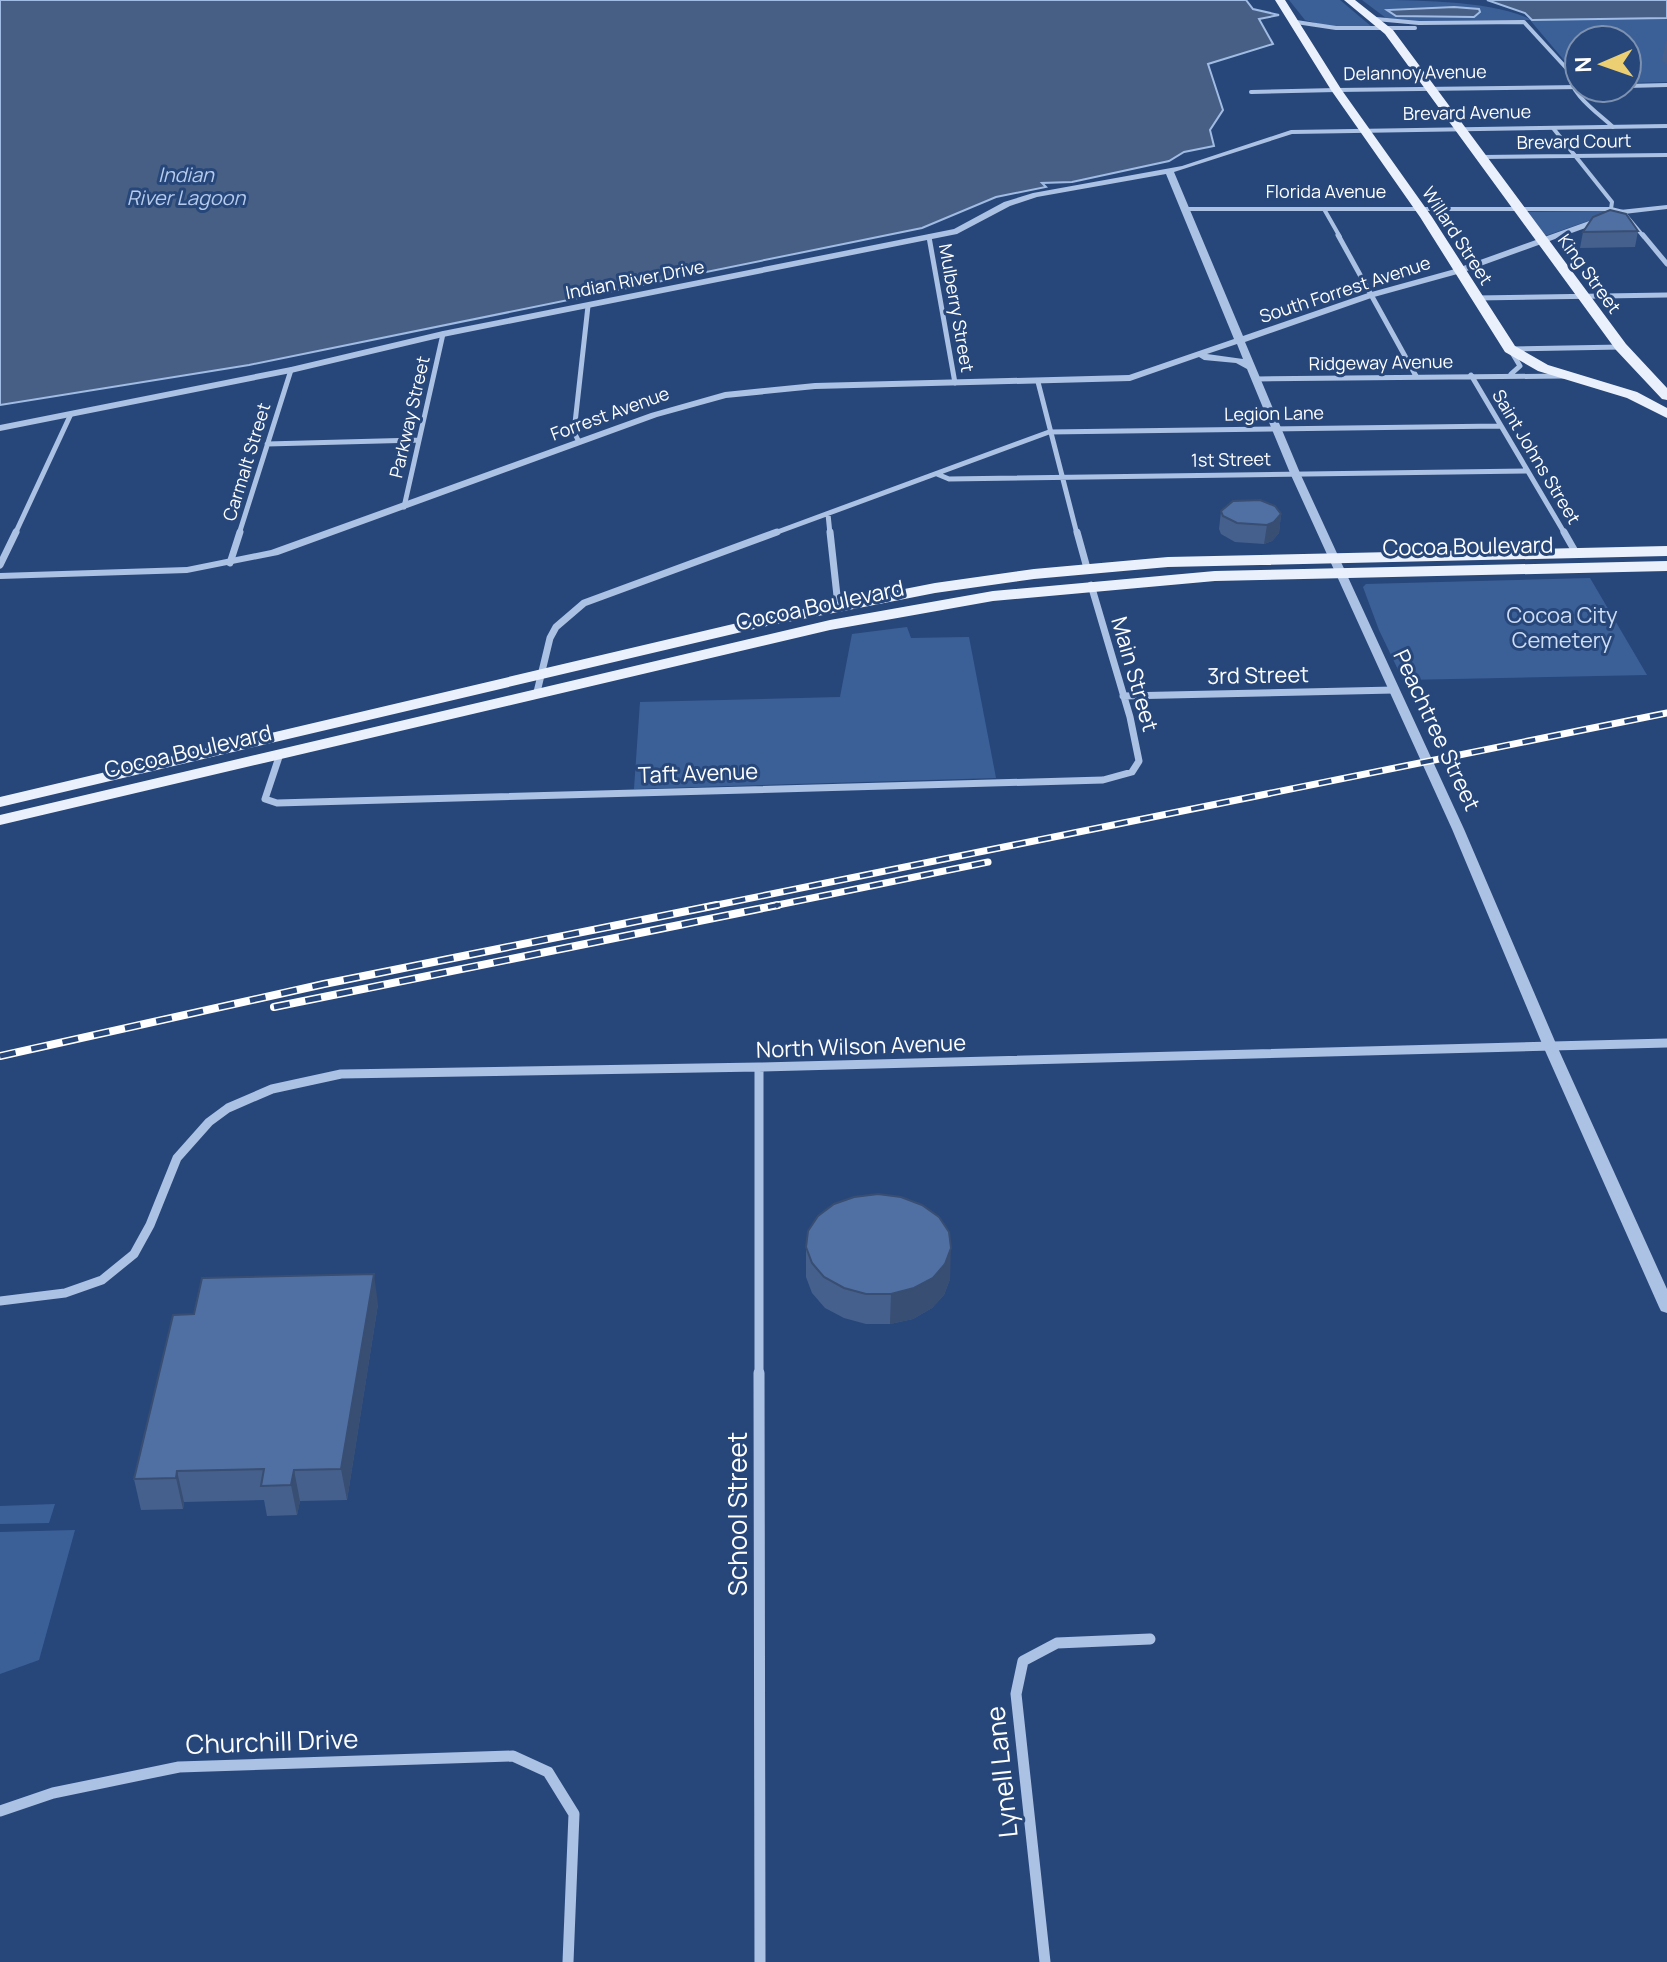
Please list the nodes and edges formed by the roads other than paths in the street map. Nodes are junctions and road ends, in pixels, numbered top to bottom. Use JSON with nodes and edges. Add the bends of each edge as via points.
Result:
{"nodes":[{"id":1,"x":1280,"y":0,"type":"edge"},
{"id":2,"x":1349,"y":0,"type":"edge"},
{"id":3,"x":1376,"y":19,"type":"junction"},
{"id":4,"x":1296,"y":22,"type":"junction"},
{"id":5,"x":1527,"y":24,"type":"junction"},
{"id":6,"x":1386,"y":29,"type":"junction"},
{"id":7,"x":1563,"y":64,"type":"edge"},
{"id":8,"x":1667,"y":85,"type":"edge"},
{"id":9,"x":1643,"y":86,"type":"edge"},
{"id":10,"x":1563,"y":88,"type":"edge"},
{"id":11,"x":1336,"y":90,"type":"junction"},
{"id":12,"x":1251,"y":92,"type":"dead end"},
{"id":13,"x":1434,"y":93,"type":"junction"},
{"id":14,"x":1592,"y":104,"type":"edge"},
{"id":15,"x":1667,"y":126,"type":"edge"},
{"id":16,"x":1613,"y":127,"type":"junction"},
{"id":17,"x":1553,"y":128,"type":"junction"},
{"id":18,"x":1460,"y":129,"type":"junction"},
{"id":19,"x":1365,"y":130,"type":"junction"},
{"id":20,"x":1268,"y":138,"type":"joint"},
{"id":21,"x":1667,"y":155,"type":"edge"},
{"id":22,"x":1575,"y":156,"type":"junction"},
{"id":23,"x":1484,"y":162,"type":"junction"},
{"id":24,"x":1169,"y":171,"type":"junction"},
{"id":25,"x":1667,"y":207,"type":"edge"},
{"id":26,"x":1186,"y":209,"type":"junction"},
{"id":27,"x":1324,"y":209,"type":"junction"},
{"id":28,"x":1419,"y":209,"type":"junction"},
{"id":29,"x":1519,"y":209,"type":"junction"},
{"id":30,"x":1611,"y":209,"type":"junction"},
{"id":31,"x":1623,"y":212,"type":"junction"},
{"id":32,"x":929,"y":237,"type":"junction"},
{"id":33,"x":1542,"y":241,"type":"junction"},
{"id":34,"x":1667,"y":264,"type":"edge"},
{"id":35,"x":1458,"y":271,"type":"junction"},
{"id":36,"x":1371,"y":295,"type":"junction"},
{"id":37,"x":1667,"y":295,"type":"edge"},
{"id":38,"x":1583,"y":297,"type":"junction"},
{"id":39,"x":1476,"y":299,"type":"junction"},
{"id":40,"x":588,"y":306,"type":"junction"},
{"id":41,"x":443,"y":334,"type":"junction"},
{"id":42,"x":1242,"y":341,"type":"junction"},
{"id":43,"x":1621,"y":347,"type":"junction"},
{"id":44,"x":1510,"y":349,"type":"junction"},
{"id":45,"x":1196,"y":357,"type":"junction"},
{"id":46,"x":291,"y":370,"type":"junction"},
{"id":47,"x":1254,"y":373,"type":"junction"},
{"id":48,"x":1471,"y":375,"type":"junction"},
{"id":49,"x":1507,"y":375,"type":"junction"},
{"id":50,"x":1416,"y":376,"type":"junction"},
{"id":51,"x":1567,"y":377,"type":"junction"},
{"id":52,"x":1038,"y":382,"type":"junction"},
{"id":53,"x":955,"y":383,"type":"junction"},
{"id":54,"x":1667,"y":396,"type":"edge"},
{"id":55,"x":1667,"y":414,"type":"edge"},
{"id":56,"x":70,"y":416,"type":"junction"},
{"id":57,"x":1500,"y":426,"type":"junction"},
{"id":58,"x":1277,"y":427,"type":"junction"},
{"id":59,"x":0,"y":428,"type":"edge"},
{"id":60,"x":1049,"y":432,"type":"junction"},
{"id":61,"x":418,"y":440,"type":"junction"},
{"id":62,"x":579,"y":442,"type":"junction"},
{"id":63,"x":267,"y":444,"type":"junction"},
{"id":64,"x":1527,"y":471,"type":"junction"},
{"id":65,"x":1295,"y":473,"type":"junction"},
{"id":66,"x":936,"y":474,"type":"junction"},
{"id":67,"x":1063,"y":477,"type":"junction"},
{"id":68,"x":404,"y":507,"type":"junction"},
{"id":69,"x":828,"y":514,"type":"junction"},
{"id":70,"x":1667,"y":551,"type":"edge"},
{"id":71,"x":1576,"y":553,"type":"junction"},
{"id":72,"x":230,"y":563,"type":"junction"},
{"id":73,"x":0,"y":565,"type":"edge"},
{"id":74,"x":1337,"y":565,"type":"junction"},
{"id":75,"x":1667,"y":566,"type":"edge"},
{"id":76,"x":0,"y":576,"type":"edge"},
{"id":77,"x":1089,"y":576,"type":"junction"},
{"id":78,"x":890,"y":595,"type":"junction"},
{"id":79,"x":838,"y":605,"type":"junction"},
{"id":80,"x":841,"y":623,"type":"junction"},
{"id":81,"x":778,"y":637,"type":"junction"},
{"id":82,"x":540,"y":684,"type":"junction"},
{"id":83,"x":1394,"y":690,"type":"junction"},
{"id":84,"x":1123,"y":696,"type":"junction"},
{"id":85,"x":280,"y":754,"type":"junction"},
{"id":86,"x":1132,"y":772,"type":"joint"},
{"id":87,"x":0,"y":805,"type":"edge"},
{"id":88,"x":0,"y":820,"type":"edge"},
{"id":89,"x":1667,"y":1043,"type":"edge"},
{"id":90,"x":1550,"y":1046,"type":"junction"},
{"id":91,"x":759,"y":1067,"type":"junction"},
{"id":92,"x":0,"y":1301,"type":"edge"},
{"id":93,"x":1667,"y":1307,"type":"edge"},
{"id":94,"x":1150,"y":1639,"type":"dead end"},
{"id":95,"x":0,"y":1811,"type":"edge"},
{"id":96,"x":568,"y":1962,"type":"edge"},
{"id":97,"x":760,"y":1962,"type":"edge"},
{"id":98,"x":1045,"y":1962,"type":"edge"}],
"edges":[{"from":1,"to":4,"type":"main road","name":"Willard Street"},
{"from":2,"to":3,"type":"main road"},
{"from":3,"to":5,"type":"street"},
{"from":3,"to":6,"type":"main road"},
{"from":4,"to":6,"type":"street"},
{"from":4,"to":11,"type":"main road","name":"Willard Street"},
{"from":5,"to":6,"type":"street"},
{"from":5,"to":7,"type":"street"},
{"from":6,"to":13,"type":"main road"},
{"from":8,"to":9,"type":"street"},
{"from":10,"to":13,"type":"street","name":"Delannoy Avenue"},
{"from":11,"to":12,"type":"street","name":"Delannoy Avenue"},
{"from":11,"to":13,"type":"street","name":"Delannoy Avenue"},
{"from":11,"to":19,"type":"main road","name":"Willard Street"},
{"from":13,"to":18,"type":"main road","name":"King Street"},
{"from":14,"to":16,"type":"street"},
{"from":15,"to":16,"type":"street","name":"Brevard Avenue"},
{"from":16,"to":17,"type":"street","name":"Brevard Avenue"},
{"from":17,"to":18,"type":"street","name":"Brevard Avenue"},
{"from":17,"to":22,"type":"street"},
{"from":18,"to":19,"type":"street","name":"Brevard Avenue"},
{"from":18,"to":23,"type":"main road","name":"King Street"},
{"from":19,"to":20,"type":"street","name":"Brevard Avenue","via":[[1291,132]]},
{"from":19,"to":28,"type":"main road","name":"Willard Street"},
{"from":20,"to":24,"type":"street","name":"Indian River Drive"},
{"from":21,"to":22,"type":"street","name":"Brevard Court"},
{"from":22,"to":23,"type":"street","name":"Brevard Court"},
{"from":22,"to":30,"type":"street","via":[[1612,202]]},
{"from":23,"to":29,"type":"main road","name":"King Street"},
{"from":24,"to":26,"type":"street","name":"Peachtree Street"},
{"from":24,"to":32,"type":"street","name":"Indian River Drive","via":[[1036,195],[957,231]]},
{"from":25,"to":31,"type":"street"},
{"from":26,"to":27,"type":"street","name":"Florida Avenue"},
{"from":26,"to":42,"type":"street","name":"Peachtree Street"},
{"from":27,"to":28,"type":"street","name":"Florida Avenue"},
{"from":27,"to":36,"type":"street"},
{"from":28,"to":29,"type":"street","name":"Florida Avenue"},
{"from":28,"to":35,"type":"main road","name":"Willard Street"},
{"from":29,"to":30,"type":"street","name":"Florida Avenue"},
{"from":29,"to":33,"type":"main road","name":"King Street"},
{"from":30,"to":31,"type":"street","name":"Florida Avenue"},
{"from":31,"to":33,"type":"street","name":"South Forrest Avenue"},
{"from":31,"to":34,"type":"street"},
{"from":32,"to":40,"type":"street","name":"Indian River Drive"},
{"from":32,"to":53,"type":"street","name":"Mulberry Street"},
{"from":33,"to":35,"type":"street","name":"South Forrest Avenue"},
{"from":33,"to":38,"type":"main road","name":"King Street"},
{"from":35,"to":36,"type":"street","name":"South Forrest Avenue"},
{"from":35,"to":39,"type":"main road","name":"Willard Street"},
{"from":36,"to":42,"type":"street","name":"South Forrest Avenue"},
{"from":36,"to":50,"type":"street"},
{"from":37,"to":38,"type":"street"},
{"from":38,"to":39,"type":"street"},
{"from":38,"to":43,"type":"main road","name":"King Street"},
{"from":39,"to":44,"type":"main road","name":"Willard Street"},
{"from":40,"to":41,"type":"street","name":"Indian River Drive"},
{"from":40,"to":62,"type":"street","via":[[574,432]]},
{"from":41,"to":46,"type":"street","name":"Indian River Drive"},
{"from":41,"to":61,"type":"street","name":"Parkway Street"},
{"from":42,"to":45,"type":"street","name":"Forrest Avenue"},
{"from":42,"to":47,"type":"street","name":"Peachtree Street"},
{"from":43,"to":44,"type":"street"},
{"from":43,"to":54,"type":"main road","name":"King Street"},
{"from":44,"to":49,"type":"street","via":[[1520,366]]},
{"from":44,"to":51,"type":"main road","name":"Willard Street"},
{"from":45,"to":47,"type":"street","via":[[1238,360]]},
{"from":45,"to":52,"type":"street","name":"Forrest Avenue","via":[[1130,378]]},
{"from":46,"to":56,"type":"street","name":"Indian River Drive"},
{"from":46,"to":63,"type":"street","name":"Carmalt Street"},
{"from":47,"to":50,"type":"street","name":"Ridgeway Avenue"},
{"from":47,"to":58,"type":"street","name":"Peachtree Street"},
{"from":48,"to":49,"type":"street","name":"Ridgeway Avenue"},
{"from":48,"to":50,"type":"street","name":"Ridgeway Avenue"},
{"from":48,"to":57,"type":"street","name":"Saint Johns Street"},
{"from":49,"to":51,"type":"street","name":"Ridgeway Avenue"},
{"from":51,"to":55,"type":"main road","name":"Willard Street","via":[[1632,395]]},
{"from":52,"to":53,"type":"street","name":"Forrest Avenue"},
{"from":52,"to":60,"type":"street","name":"Main Street"},
{"from":53,"to":62,"type":"street","name":"Forrest Avenue","via":[[815,386],[725,395]]},
{"from":56,"to":59,"type":"street","name":"Indian River Drive"},
{"from":56,"to":73,"type":"street"},
{"from":57,"to":58,"type":"street","name":"Legion Lane"},
{"from":57,"to":64,"type":"street","name":"Saint Johns Street"},
{"from":58,"to":60,"type":"street","name":"Legion Lane"},
{"from":58,"to":65,"type":"street","name":"Peachtree Street"},
{"from":60,"to":66,"type":"street","name":"Legion Lane"},
{"from":60,"to":67,"type":"street","name":"Main Street"},
{"from":61,"to":63,"type":"street"},
{"from":61,"to":68,"type":"street","name":"Parkway Street"},
{"from":62,"to":68,"type":"street","name":"Forrest Avenue"},
{"from":63,"to":72,"type":"street","name":"Carmalt Street"},
{"from":64,"to":65,"type":"street","name":"1st Street"},
{"from":64,"to":71,"type":"street","name":"Saint Johns Street"},
{"from":65,"to":67,"type":"street","name":"1st Street"},
{"from":65,"to":74,"type":"street","name":"Peachtree Street"},
{"from":66,"to":67,"type":"street","name":"1st Street","via":[[949,479]]},
{"from":66,"to":69,"type":"street","name":"Legion Lane"},
{"from":67,"to":77,"type":"street","name":"Main Street"},
{"from":68,"to":72,"type":"street","name":"Forrest Avenue"},
{"from":69,"to":79,"type":"street"},
{"from":69,"to":82,"type":"street","name":"Legion Lane","via":[[584,603],[556,627]]},
{"from":70,"to":71,"type":"main road","name":"Cocoa Boulevard"},
{"from":71,"to":74,"type":"main road","name":"Cocoa Boulevard"},
{"from":72,"to":76,"type":"street","name":"Forrest Avenue","via":[[144,573]]},
{"from":74,"to":75,"type":"main road","name":"Cocoa Boulevard"},
{"from":74,"to":77,"type":"main road","name":"Cocoa Boulevard","via":[[1215,576]]},
{"from":74,"to":83,"type":"street","name":"Peachtree Street"},
{"from":77,"to":78,"type":"main road","name":"Cocoa Boulevard"},
{"from":77,"to":80,"type":"main road","name":"Cocoa Boulevard"},
{"from":77,"to":84,"type":"street","name":"Main Street"},
{"from":78,"to":79,"type":"main road","name":"Cocoa Boulevard"},
{"from":78,"to":80,"type":"main road"},
{"from":79,"to":81,"type":"main road","via":[[820,620]]},
{"from":79,"to":82,"type":"main road","name":"Cocoa Boulevard"},
{"from":80,"to":81,"type":"main road","name":"Cocoa Boulevard"},
{"from":81,"to":82,"type":"main road","name":"Cocoa Boulevard"},
{"from":82,"to":85,"type":"main road","name":"Cocoa Boulevard"},
{"from":82,"to":87,"type":"main road","name":"Cocoa Boulevard"},
{"from":83,"to":84,"type":"street","name":"3rd Street"},
{"from":83,"to":90,"type":"street","name":"Peachtree Street"},
{"from":84,"to":86,"type":"street","name":"Main Street","via":[[1139,761]]},
{"from":85,"to":86,"type":"street","name":"Taft Avenue","via":[[265,799],[277,803],[1103,780]]},
{"from":85,"to":88,"type":"main road","name":"Cocoa Boulevard"},
{"from":89,"to":90,"type":"street","name":"North Wilson Avenue"},
{"from":90,"to":91,"type":"street","name":"North Wilson Avenue"},
{"from":90,"to":93,"type":"street","name":"Peachtree Street"},
{"from":91,"to":92,"type":"street","name":"North Wilson Avenue","via":[[330,1075],[274,1087],[249,1097],[191,1141],[177,1158],[151,1231],[130,1259],[101,1280],[64,1294]]},
{"from":91,"to":97,"type":"street","name":"School Street"},
{"from":94,"to":98,"type":"street","name":"Lynell Lane","via":[[1057,1643],[1023,1661],[1016,1694]]},
{"from":95,"to":96,"type":"street","name":"Churchill Drive","via":[[53,1793],[179,1767],[513,1756],[548,1772],[574,1814]]}]}
